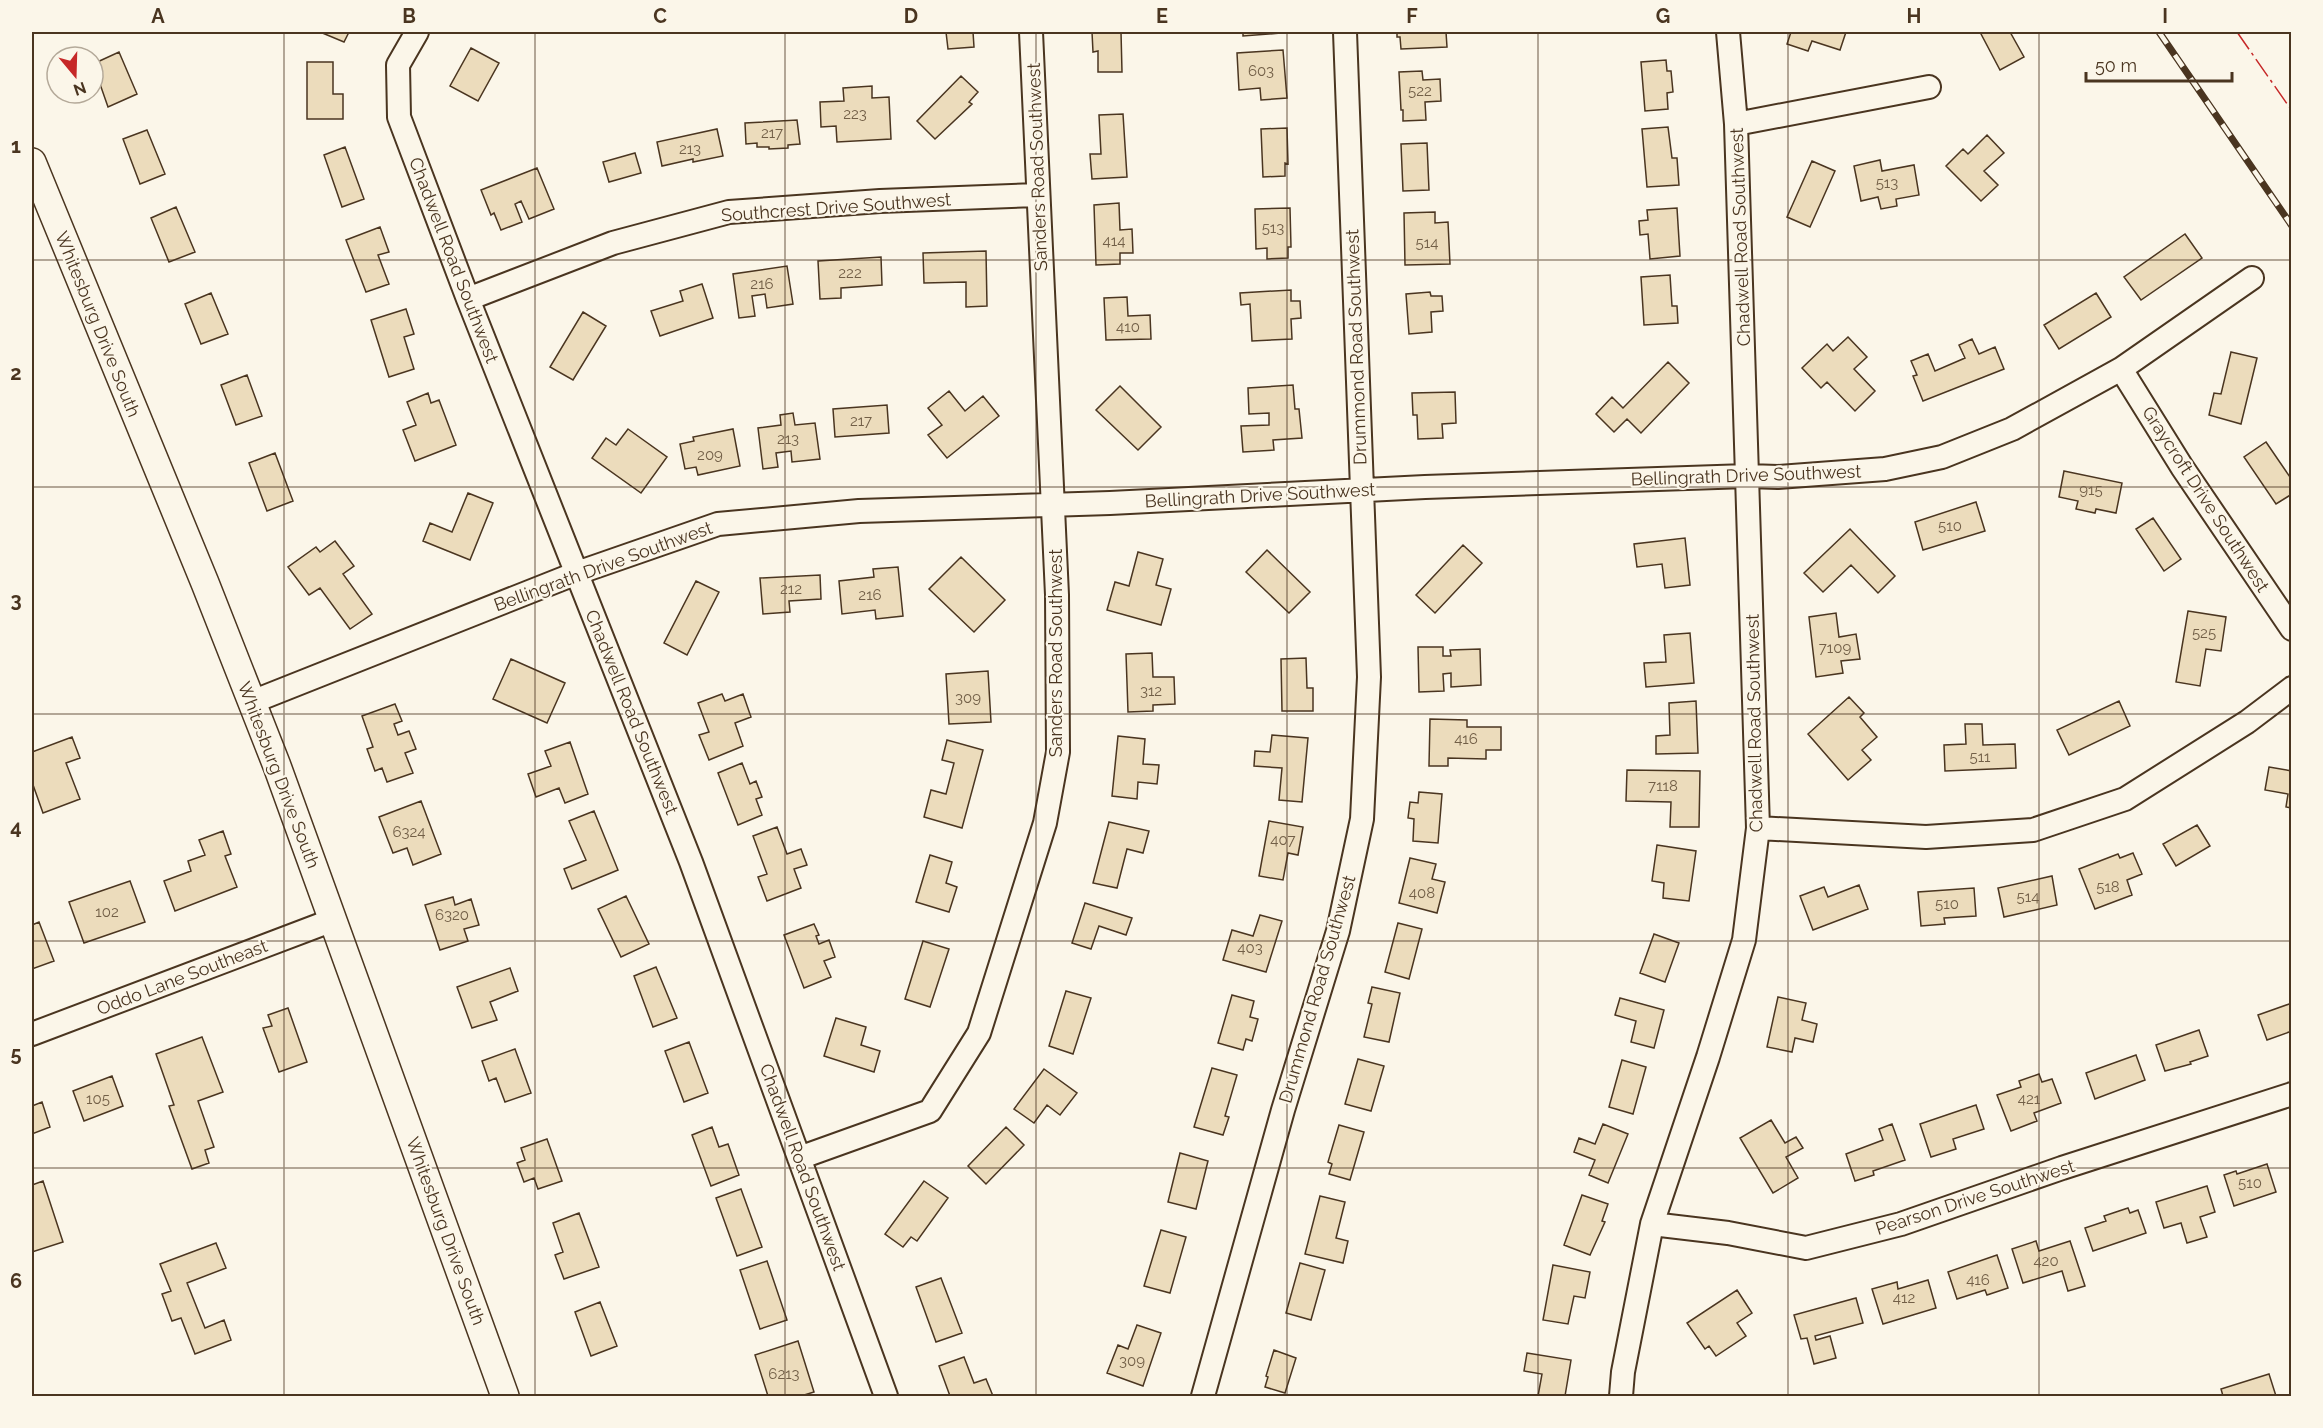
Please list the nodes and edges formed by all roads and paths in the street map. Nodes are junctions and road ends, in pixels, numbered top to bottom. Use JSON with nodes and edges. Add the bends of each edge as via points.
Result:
{"nodes":[{"id":1,"x":417,"y":32,"type":"edge"},
{"id":2,"x":1031,"y":32,"type":"edge"},
{"id":3,"x":1345,"y":32,"type":"edge"},
{"id":4,"x":1728,"y":32,"type":"edge"},
{"id":5,"x":1929,"y":87,"type":"dead end"},
{"id":6,"x":1736,"y":124,"type":"junction"},
{"id":7,"x":32,"y":162,"type":"edge"},
{"id":8,"x":1037,"y":195,"type":"junction"},
{"id":9,"x":2252,"y":278,"type":"dead end"},
{"id":10,"x":468,"y":299,"type":"junction"},
{"id":11,"x":2121,"y":369,"type":"junction"},
{"id":12,"x":1747,"y":476,"type":"junction"},
{"id":13,"x":1362,"y":490,"type":"junction"},
{"id":14,"x":1052,"y":505,"type":"junction"},
{"id":15,"x":577,"y":573,"type":"junction"},
{"id":16,"x":2292,"y":629,"type":"edge"},
{"id":17,"x":2292,"y":688,"type":"edge"},
{"id":18,"x":252,"y":702,"type":"junction"},
{"id":19,"x":1758,"y":828,"type":"junction"},
{"id":20,"x":333,"y":920,"type":"junction"},
{"id":21,"x":32,"y":1034,"type":"edge"},
{"id":22,"x":2292,"y":1094,"type":"edge"},
{"id":23,"x":800,"y":1158,"type":"junction"},
{"id":24,"x":1652,"y":1224,"type":"junction"},
{"id":25,"x":505,"y":1396,"type":"edge"},
{"id":26,"x":886,"y":1396,"type":"edge"},
{"id":27,"x":1203,"y":1396,"type":"edge"},
{"id":28,"x":1621,"y":1396,"type":"edge"}],
"edges":[{"from":1,"to":10,"type":"street","name":"Chadwell Road Southwest","via":[[398,65],[399,117]]},
{"from":2,"to":8,"type":"street","name":"Sanders Road Southwest"},
{"from":3,"to":13,"type":"street","name":"Drummond Road Southwest"},
{"from":4,"to":6,"type":"street","name":"Chadwell Road Southwest"},
{"from":5,"to":6,"type":"street"},
{"from":6,"to":12,"type":"street","name":"Chadwell Road Southwest"},
{"from":7,"to":18,"type":"main road","name":"Whitesburg Drive South"},
{"from":8,"to":10,"type":"street","name":"Southcrest Drive Southwest","via":[[729,212],[614,243]]},
{"from":8,"to":14,"type":"street","name":"Sanders Road Southwest"},
{"from":9,"to":11,"type":"street","name":"Bellingrath Drive Southwest"},
{"from":10,"to":15,"type":"street","name":"Chadwell Road Southwest"},
{"from":11,"to":12,"type":"street","name":"Bellingrath Drive Southwest","via":[[2012,429],[1942,457],[1885,470]]},
{"from":11,"to":16,"type":"street","name":"Graycroft Drive Southwest"},
{"from":12,"to":13,"type":"street","name":"Bellingrath Drive Southwest"},
{"from":12,"to":19,"type":"street","name":"Chadwell Road Southwest"},
{"from":13,"to":14,"type":"street","name":"Bellingrath Drive Southwest"},
{"from":13,"to":27,"type":"street","name":"Drummond Road Southwest","via":[[1369,676],[1362,819],[1338,932],[1283,1110]]},
{"from":14,"to":15,"type":"street","name":"Bellingrath Drive Southwest","via":[[859,511],[718,524]]},
{"from":14,"to":23,"type":"street","name":"Sanders Road Southwest","via":[[1058,752],[1046,824],[979,1033],[930,1111]]},
{"from":15,"to":18,"type":"street","name":"Bellingrath Drive Southwest"},
{"from":15,"to":23,"type":"street","name":"Chadwell Road Southwest","via":[[691,862]]},
{"from":17,"to":19,"type":"street","via":[[2247,722],[2125,799],[2033,830],[1926,837]]},
{"from":18,"to":20,"type":"main road","name":"Whitesburg Drive South"},
{"from":19,"to":24,"type":"street","name":"Chadwell Road Southwest","via":[[1744,940]]},
{"from":20,"to":21,"type":"street","name":"Oddo Lane Southeast"},
{"from":20,"to":25,"type":"main road","name":"Whitesburg Drive South"},
{"from":22,"to":24,"type":"street","name":"Pearson Drive Southwest","via":[[1901,1224],[1806,1248]]},
{"from":23,"to":26,"type":"street","name":"Chadwell Road Southwest"},
{"from":24,"to":28,"type":"street","name":"Chadwell Road Southwest"}]}
